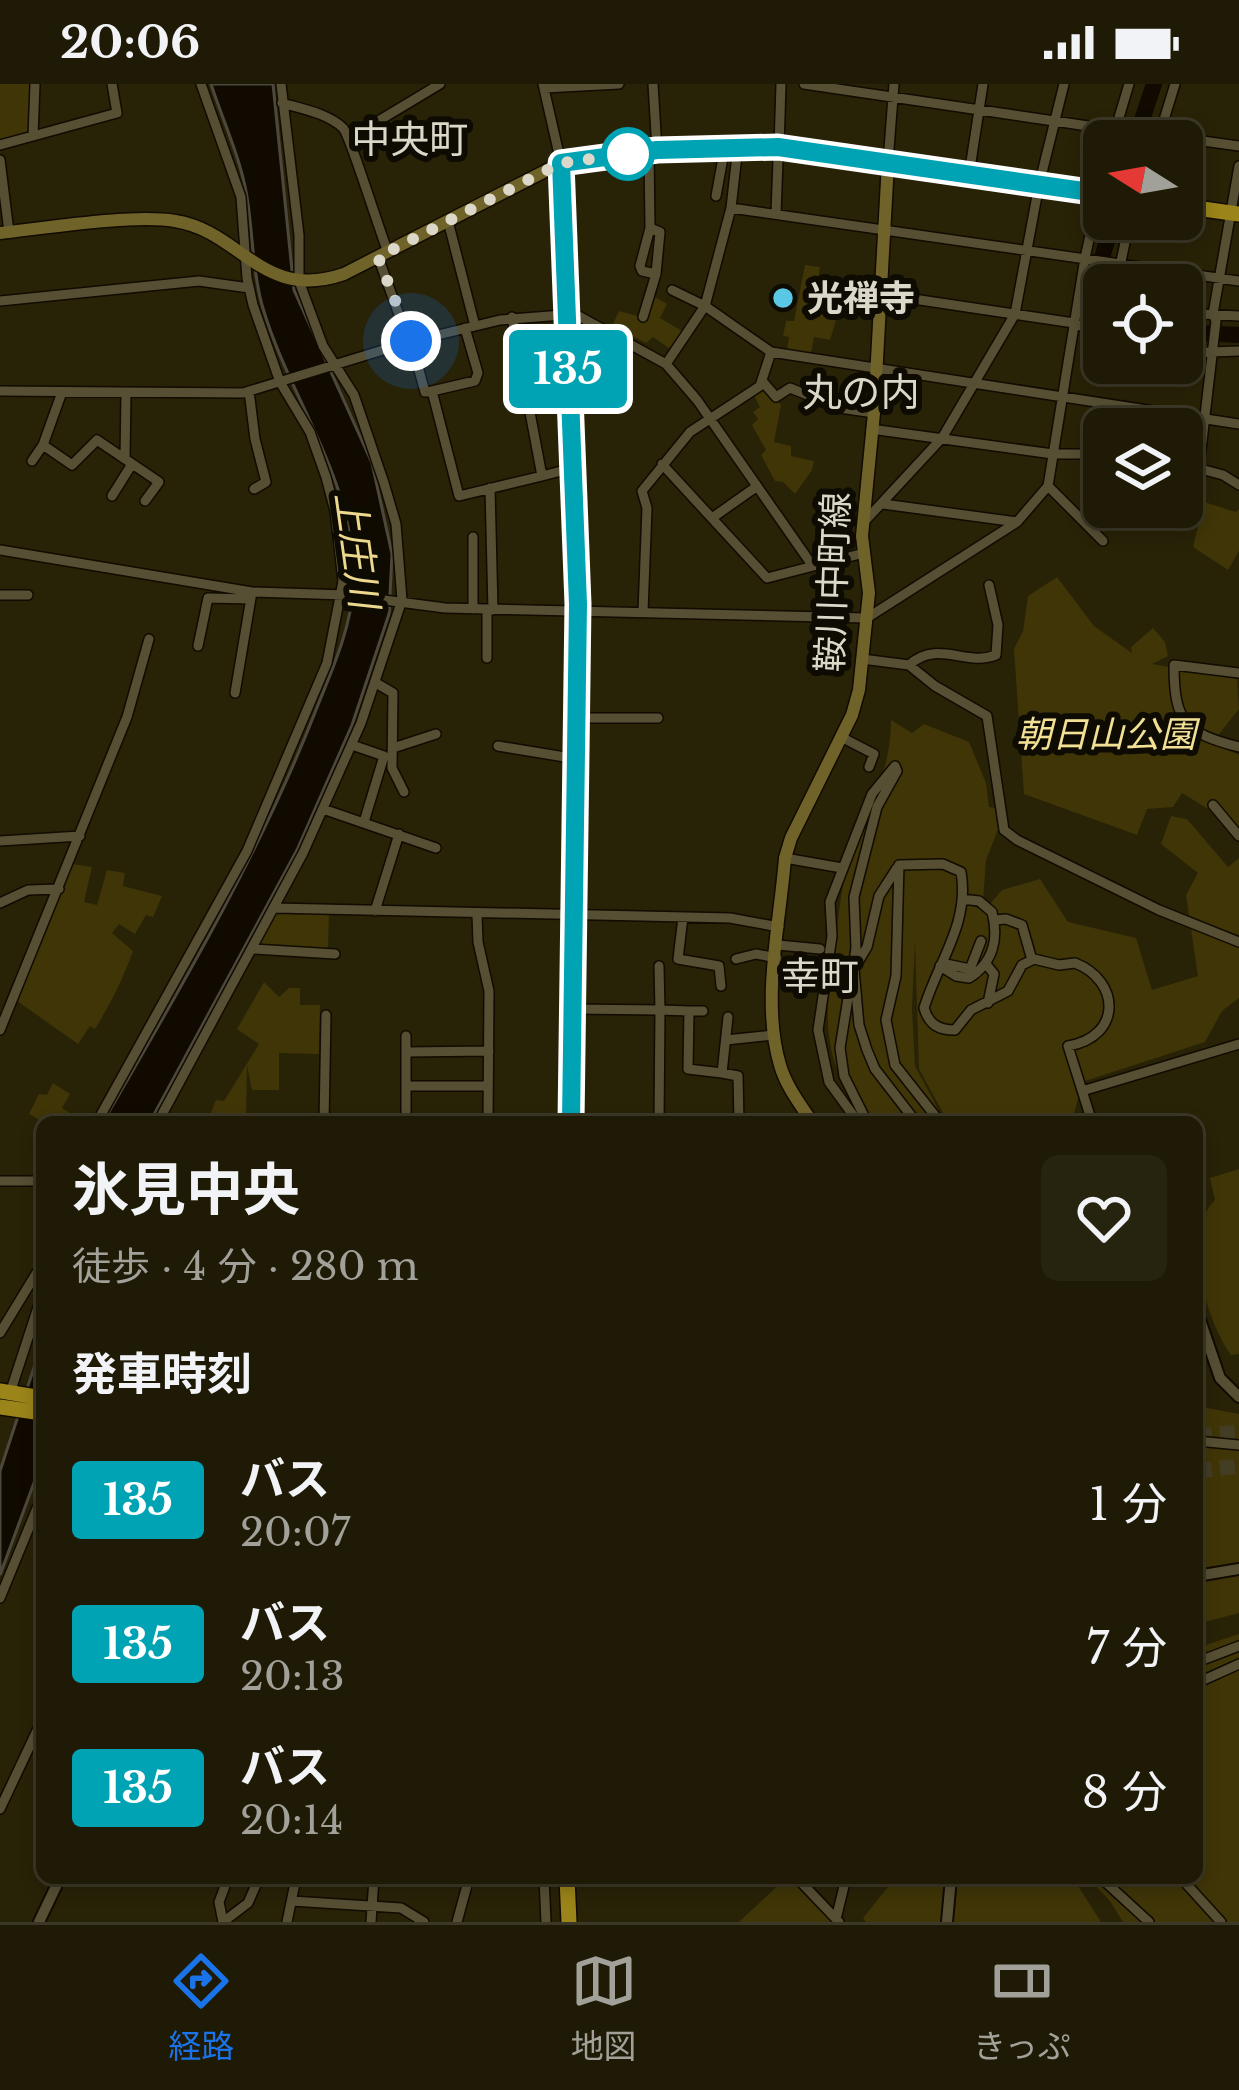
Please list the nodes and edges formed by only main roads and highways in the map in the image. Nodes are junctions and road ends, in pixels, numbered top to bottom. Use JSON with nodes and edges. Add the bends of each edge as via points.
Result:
{"nodes":[{"id":1,"x":561,"y":163,"type":"junction"},
{"id":2,"x":888,"y":164,"type":"junction"},
{"id":3,"x":1083,"y":191,"type":"edge"},
{"id":4,"x":1203,"y":209,"type":"edge"},
{"id":5,"x":1235,"y":214,"type":"edge"},
{"id":6,"x":4,"y":233,"type":"edge"},
{"id":7,"x":571,"y":1116,"type":"edge"},
{"id":8,"x":808,"y":1116,"type":"edge"},
{"id":9,"x":8,"y":1399,"type":"edge"},
{"id":10,"x":36,"y":1411,"type":"edge"},
{"id":11,"x":567,"y":1884,"type":"edge"},
{"id":12,"x":569,"y":1922,"type":"edge"}],
"edges":[{"from":1,"to":2,"type":"highway","via":[[732,147]]},
{"from":1,"to":6,"type":"main road","via":[[326,280],[299,281],[168,219]]},
{"from":1,"to":7,"type":"highway","via":[[578,610]]},
{"from":2,"to":3,"type":"highway"},
{"from":2,"to":8,"type":"main road","name":"鞍川中町線","via":[[862,523],[862,659],[852,715],[790,838],[777,951],[773,1035],[785,1079]]},
{"from":4,"to":5,"type":"highway"},
{"from":9,"to":10,"type":"highway"},
{"from":11,"to":12,"type":"highway"}]}
